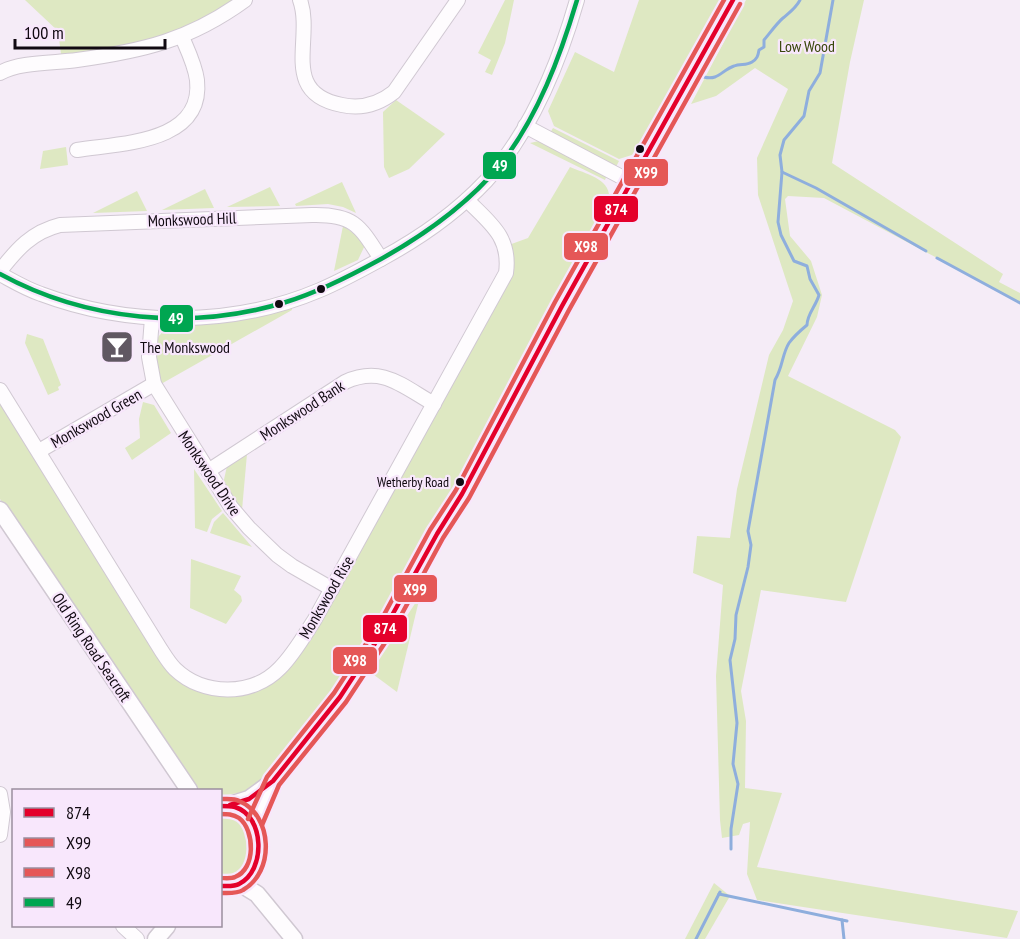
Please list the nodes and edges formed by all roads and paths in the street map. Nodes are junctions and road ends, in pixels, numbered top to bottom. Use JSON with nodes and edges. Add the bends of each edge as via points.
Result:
{"nodes":[{"id":1,"x":245,"y":0,"type":"edge"},
{"id":2,"x":300,"y":0,"type":"edge"},
{"id":3,"x":458,"y":0,"type":"edge"},
{"id":4,"x":577,"y":0,"type":"edge"},
{"id":5,"x":733,"y":0,"type":"edge"},
{"id":6,"x":182,"y":37,"type":"junction"},
{"id":7,"x":2,"y":67,"type":"edge"},
{"id":8,"x":525,"y":126,"type":"junction"},
{"id":9,"x":77,"y":150,"type":"dead end"},
{"id":10,"x":631,"y":182,"type":"junction"},
{"id":11,"x":466,"y":200,"type":"junction"},
{"id":12,"x":381,"y":259,"type":"junction"},
{"id":13,"x":0,"y":272,"type":"edge"},
{"id":14,"x":152,"y":318,"type":"junction"},
{"id":15,"x":154,"y":384,"type":"junction"},
{"id":16,"x":0,"y":390,"type":"edge"},
{"id":17,"x":434,"y":404,"type":"junction"},
{"id":18,"x":39,"y":452,"type":"junction"},
{"id":19,"x":208,"y":471,"type":"junction"},
{"id":20,"x":0,"y":510,"type":"edge"},
{"id":21,"x":332,"y":589,"type":"junction"},
{"id":22,"x":273,"y":781,"type":"junction"},
{"id":23,"x":186,"y":788,"type":"edge"},
{"id":24,"x":0,"y":794,"type":"edge"},
{"id":25,"x":225,"y":806,"type":"edge"},
{"id":26,"x":255,"y":822,"type":"junction"},
{"id":27,"x":5,"y":831,"type":"edge"},
{"id":28,"x":257,"y":857,"type":"junction"},
{"id":29,"x":239,"y":884,"type":"junction"},
{"id":30,"x":222,"y":886,"type":"edge"},
{"id":31,"x":268,"y":907,"type":"junction"},
{"id":32,"x":124,"y":927,"type":"edge"},
{"id":33,"x":166,"y":927,"type":"edge"},
{"id":34,"x":137,"y":939,"type":"edge"},
{"id":35,"x":156,"y":939,"type":"edge"},
{"id":36,"x":294,"y":939,"type":"edge"}],
"edges":[{"from":1,"to":6,"type":"street"},
{"from":2,"to":3,"type":"street","via":[[302,69],[307,83],[328,103],[347,106],[382,102],[394,92]]},
{"from":4,"to":8,"type":"street","via":[[541,96]]},
{"from":5,"to":10,"type":"main road"},
{"from":6,"to":7,"type":"street","via":[[113,55]]},
{"from":6,"to":9,"type":"street","via":[[197,86],[195,101],[184,120],[157,137]]},
{"from":8,"to":10,"type":"street"},
{"from":8,"to":11,"type":"street","via":[[500,163]]},
{"from":10,"to":22,"type":"main road","via":[[385,628],[340,697]]},
{"from":11,"to":12,"type":"street","via":[[426,234]]},
{"from":11,"to":17,"type":"street","name":"Monkswood Rise","via":[[500,234],[506,246],[507,266]]},
{"from":12,"to":13,"type":"street","name":"Monkswood Hill","via":[[351,222],[331,215],[312,215],[60,225],[46,228],[24,242]]},
{"from":12,"to":14,"type":"street","via":[[320,290],[275,305],[228,314]]},
{"from":13,"to":14,"type":"street","via":[[41,295],[114,314]]},
{"from":14,"to":15,"type":"street","name":"Monkswood Drive","via":[[149,357]]},
{"from":15,"to":18,"type":"street","name":"Monkswood Green"},
{"from":15,"to":19,"type":"street","name":"Monkswood Drive"},
{"from":16,"to":18,"type":"street","name":"Monkswood Rise"},
{"from":17,"to":19,"type":"street","name":"Monkswood Bank","via":[[390,379],[361,375]]},
{"from":17,"to":21,"type":"street","name":"Monkswood Rise"},
{"from":18,"to":21,"type":"street","name":"Monkswood Rise","via":[[161,650],[174,668],[193,682],[230,690],[264,681],[290,656]]},
{"from":19,"to":21,"type":"street","name":"Monkswood Drive","via":[[236,513],[263,543],[292,566]]},
{"from":20,"to":23,"type":"main road","name":"Old Ring Road Seacroft"},
{"from":22,"to":25,"type":"main road","via":[[249,799]]},
{"from":22,"to":26,"type":"main road"},
{"from":24,"to":27,"type":"street"},
{"from":25,"to":26,"type":"main road","via":[[245,813]]},
{"from":26,"to":28,"type":"main road"},
{"from":28,"to":29,"type":"main road","via":[[252,871]]},
{"from":28,"to":31,"type":"main road","via":[[260,887]]},
{"from":29,"to":30,"type":"main road"},
{"from":29,"to":31,"type":"main road","via":[[257,894]]},
{"from":31,"to":36,"type":"main road"},
{"from":32,"to":34,"type":"street"},
{"from":33,"to":35,"type":"main road"}]}
